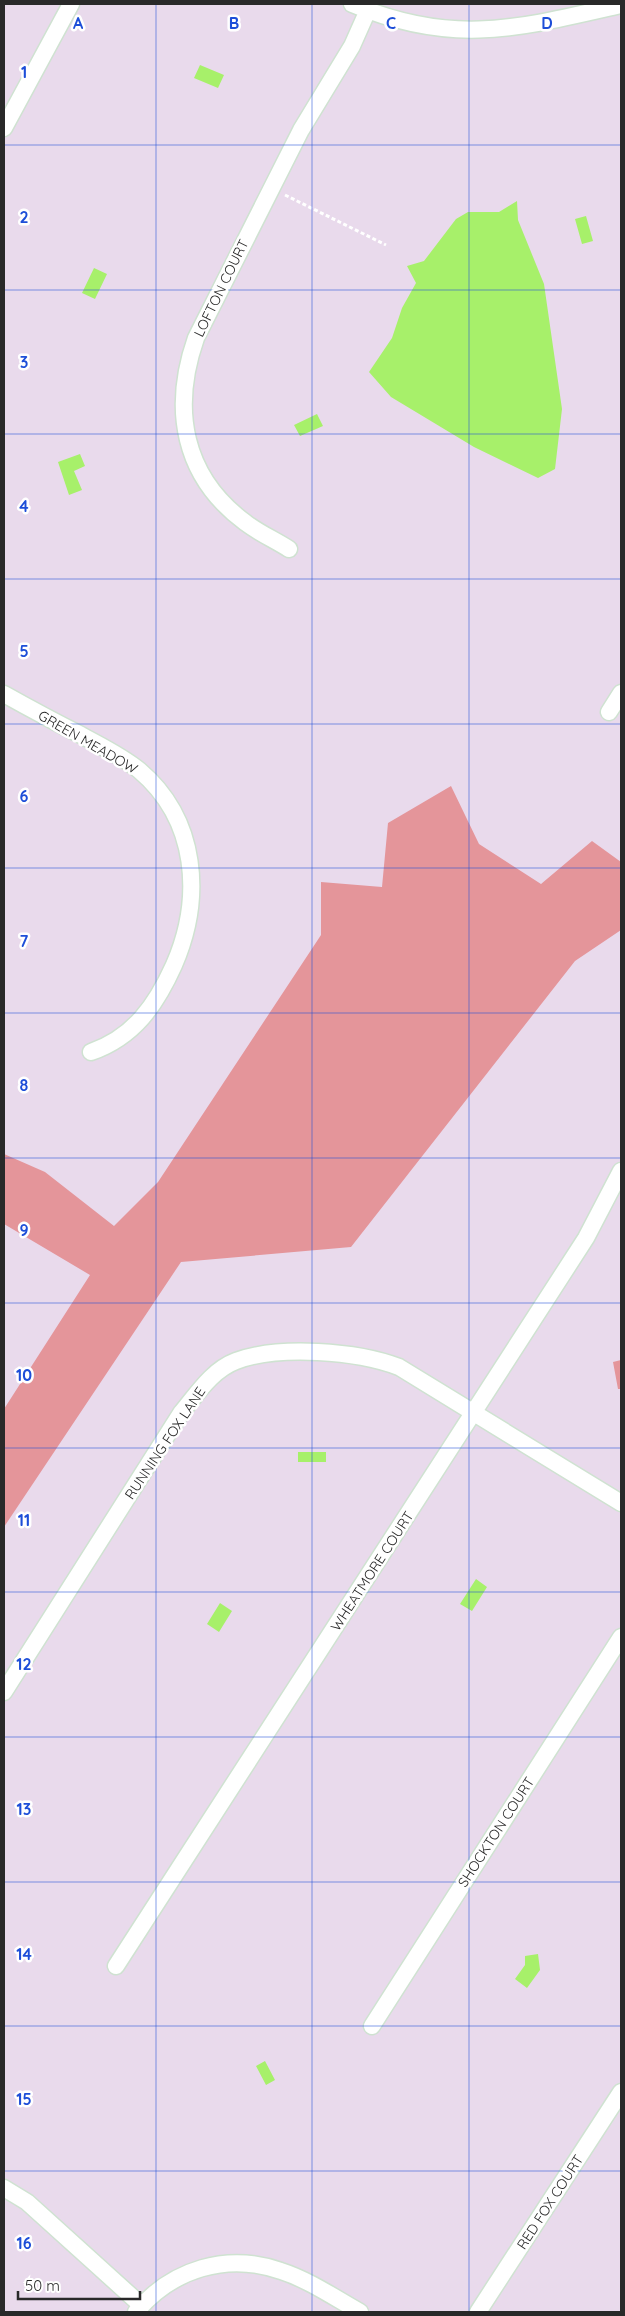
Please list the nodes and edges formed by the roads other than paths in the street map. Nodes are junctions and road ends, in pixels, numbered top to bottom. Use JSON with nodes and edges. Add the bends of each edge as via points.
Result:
{"nodes":[{"id":1,"x":71,"y":4,"type":"edge"},
{"id":2,"x":352,"y":4,"type":"edge"},
{"id":3,"x":621,"y":5,"type":"edge"},
{"id":4,"x":368,"y":10,"type":"junction"},
{"id":5,"x":4,"y":128,"type":"edge"},
{"id":6,"x":289,"y":548,"type":"dead end"},
{"id":7,"x":621,"y":693,"type":"edge"},
{"id":8,"x":4,"y":694,"type":"edge"},
{"id":9,"x":609,"y":712,"type":"dead end"},
{"id":10,"x":91,"y":1052,"type":"dead end"},
{"id":11,"x":621,"y":1171,"type":"edge"},
{"id":12,"x":474,"y":1412,"type":"junction"},
{"id":13,"x":621,"y":1503,"type":"edge"},
{"id":14,"x":621,"y":1637,"type":"edge"},
{"id":15,"x":4,"y":1692,"type":"edge"},
{"id":16,"x":116,"y":1966,"type":"dead end"},
{"id":17,"x":372,"y":2026,"type":"dead end"},
{"id":18,"x":621,"y":2092,"type":"edge"},
{"id":19,"x":4,"y":2188,"type":"edge"},
{"id":20,"x":139,"y":2309,"type":"edge"},
{"id":21,"x":360,"y":2312,"type":"edge"},
{"id":22,"x":478,"y":2312,"type":"edge"}],
"edges":[{"from":1,"to":5,"type":"street"},
{"from":2,"to":4,"type":"street"},
{"from":3,"to":4,"type":"street","via":[[509,29],[485,31],[411,24]]},
{"from":4,"to":6,"type":"street","name":"LOFTON COURT","via":[[352,46],[301,130],[196,338],[183,385],[186,434],[194,458],[212,489],[247,524]]},
{"from":7,"to":9,"type":"street"},
{"from":8,"to":10,"type":"street","name":"GREEN MEADOW","via":[[141,771],[172,810],[190,856],[193,893],[190,918],[164,987],[143,1018],[125,1036]]},
{"from":11,"to":12,"type":"street","name":"WHEATMORE COURT","via":[[586,1238]]},
{"from":12,"to":13,"type":"street","name":"RUNNING FOX LANE"},
{"from":12,"to":15,"type":"street","name":"RUNNING FOX LANE","via":[[399,1367],[376,1358],[353,1354],[276,1353],[235,1361],[209,1379],[181,1413]]},
{"from":12,"to":16,"type":"street","name":"WHEATMORE COURT"},
{"from":14,"to":17,"type":"street","name":"SHOCKTON COURT"},
{"from":18,"to":22,"type":"street","name":"RED FOX COURT"},
{"from":19,"to":20,"type":"street","via":[[28,2202]]},
{"from":20,"to":21,"type":"street","via":[[162,2287],[183,2274],[232,2262],[282,2271]]}]}
